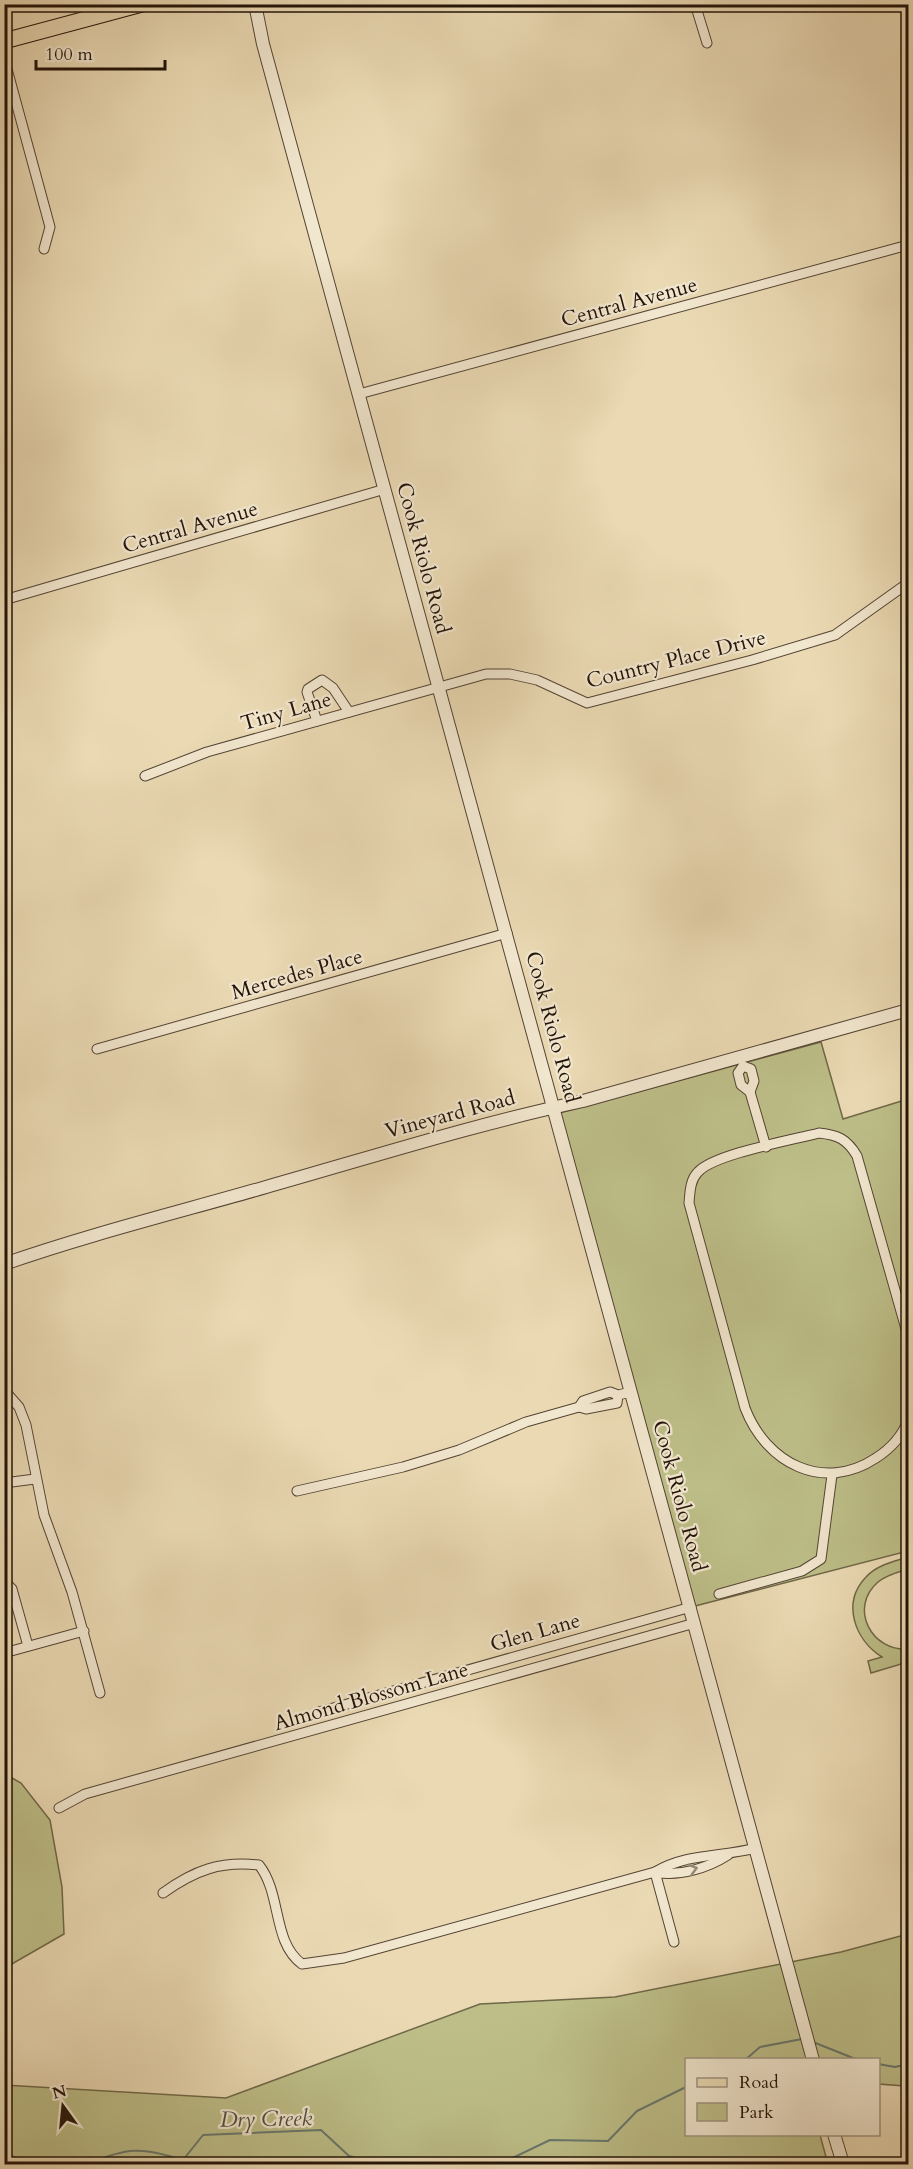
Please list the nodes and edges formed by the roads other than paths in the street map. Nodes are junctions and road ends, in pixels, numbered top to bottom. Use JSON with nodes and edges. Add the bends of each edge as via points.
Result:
{"nodes":[{"id":1,"x":142,"y":4,"type":"edge"},
{"id":2,"x":255,"y":4,"type":"edge"},
{"id":3,"x":695,"y":4,"type":"edge"},
{"id":4,"x":4,"y":41,"type":"edge"},
{"id":5,"x":707,"y":43,"type":"dead end"},
{"id":6,"x":4,"y":58,"type":"edge"},
{"id":7,"x":909,"y":245,"type":"edge"},
{"id":8,"x":44,"y":249,"type":"dead end"},
{"id":9,"x":359,"y":394,"type":"junction"},
{"id":10,"x":385,"y":489,"type":"junction"},
{"id":11,"x":909,"y":583,"type":"edge"},
{"id":12,"x":4,"y":600,"type":"edge"},
{"id":13,"x":439,"y":687,"type":"junction"},
{"id":14,"x":349,"y":712,"type":"junction"},
{"id":15,"x":317,"y":721,"type":"junction"},
{"id":16,"x":145,"y":776,"type":"dead end"},
{"id":17,"x":507,"y":933,"type":"junction"},
{"id":18,"x":909,"y":1010,"type":"edge"},
{"id":19,"x":97,"y":1049,"type":"dead end"},
{"id":20,"x":742,"y":1062,"type":"junction"},
{"id":21,"x":554,"y":1107,"type":"junction"},
{"id":22,"x":766,"y":1147,"type":"junction"},
{"id":23,"x":4,"y":1264,"type":"edge"},
{"id":24,"x":906,"y":1316,"type":"edge"},
{"id":25,"x":909,"y":1336,"type":"edge"},
{"id":26,"x":4,"y":1390,"type":"edge"},
{"id":27,"x":631,"y":1392,"type":"junction"},
{"id":28,"x":909,"y":1420,"type":"edge"},
{"id":29,"x":832,"y":1475,"type":"junction"},
{"id":30,"x":35,"y":1479,"type":"junction"},
{"id":31,"x":4,"y":1484,"type":"edge"},
{"id":32,"x":297,"y":1491,"type":"dead end"},
{"id":33,"x":4,"y":1581,"type":"edge"},
{"id":34,"x":718,"y":1594,"type":"dead end"},
{"id":35,"x":691,"y":1607,"type":"junction"},
{"id":36,"x":695,"y":1623,"type":"junction"},
{"id":37,"x":84,"y":1631,"type":"junction"},
{"id":38,"x":28,"y":1646,"type":"junction"},
{"id":39,"x":4,"y":1653,"type":"edge"},
{"id":40,"x":100,"y":1693,"type":"dead end"},
{"id":41,"x":319,"y":1712,"type":"dead end"},
{"id":42,"x":59,"y":1808,"type":"dead end"},
{"id":43,"x":756,"y":1848,"type":"junction"},
{"id":44,"x":655,"y":1872,"type":"junction"},
{"id":45,"x":164,"y":1893,"type":"dead end"},
{"id":46,"x":674,"y":1942,"type":"dead end"},
{"id":47,"x":812,"y":2058,"type":"edge"},
{"id":48,"x":835,"y":2136,"type":"edge"},
{"id":49,"x":843,"y":2164,"type":"edge"}],
"edges":[{"from":1,"to":4,"type":"main road"},
{"from":2,"to":9,"type":"street","name":"Cook Riolo Road"},
{"from":3,"to":5,"type":"street"},
{"from":6,"to":8,"type":"street","via":[[50,227]]},
{"from":7,"to":9,"type":"street","name":"Central Avenue"},
{"from":9,"to":10,"type":"street","name":"Cook Riolo Road"},
{"from":10,"to":12,"type":"street","name":"Central Avenue"},
{"from":10,"to":13,"type":"street","name":"Cook Riolo Road"},
{"from":11,"to":13,"type":"street","name":"Country Place Drive","via":[[835,635],[587,703],[537,680],[510,674],[486,674]]},
{"from":13,"to":14,"type":"street","name":"Tiny Lane"},
{"from":13,"to":17,"type":"street","name":"Cook Riolo Road"},
{"from":14,"to":15,"type":"street","name":"Tiny Lane"},
{"from":14,"to":15,"type":"street","via":[[333,688],[322,680],[307,692]]},
{"from":15,"to":16,"type":"street","name":"Tiny Lane","via":[[207,752]]},
{"from":17,"to":19,"type":"street","name":"Mercedes Place"},
{"from":17,"to":21,"type":"street","name":"Cook Riolo Road"},
{"from":18,"to":20,"type":"street","name":"Vineyard Road"},
{"from":20,"to":21,"type":"street","name":"Vineyard Road"},
{"from":20,"to":22,"type":"street","via":[[751,1069],[754,1082],[750,1092]]},
{"from":21,"to":23,"type":"street","name":"Vineyard Road","via":[[180,1210]]},
{"from":21,"to":27,"type":"street","name":"Cook Riolo Road"},
{"from":22,"to":24,"type":"street","via":[[819,1133],[836,1134],[849,1143],[857,1156]]},
{"from":22,"to":29,"type":"street","via":[[714,1161],[698,1172],[690,1187],[689,1203],[753,1429],[768,1449],[790,1464]]},
{"from":24,"to":25,"type":"street"},
{"from":26,"to":30,"type":"street","via":[[19,1407],[26,1425]]},
{"from":27,"to":32,"type":"street","via":[[610,1392],[599,1401],[583,1401],[579,1407],[403,1467]]},
{"from":27,"to":35,"type":"street","name":"Cook Riolo Road"},
{"from":28,"to":29,"type":"street","via":[[889,1450],[865,1465]]},
{"from":29,"to":34,"type":"street","via":[[821,1559],[802,1571]]},
{"from":30,"to":31,"type":"street"},
{"from":30,"to":37,"type":"street"},
{"from":33,"to":38,"type":"street","via":[[12,1589]]},
{"from":35,"to":36,"type":"street","name":"Cook Riolo Road"},
{"from":35,"to":41,"type":"street","name":"Glen Lane"},
{"from":36,"to":42,"type":"street","name":"Almond Blossom Lane","via":[[85,1794]]},
{"from":36,"to":43,"type":"street","name":"Cook Riolo Road"},
{"from":37,"to":38,"type":"street"},
{"from":37,"to":40,"type":"street"},
{"from":38,"to":39,"type":"street"},
{"from":43,"to":44,"type":"street","via":[[684,1872]]},
{"from":43,"to":47,"type":"street","name":"Cook Riolo Road"},
{"from":44,"to":45,"type":"street","via":[[344,1958],[302,1964],[291,1956],[268,1877],[259,1865],[215,1867],[189,1874]]},
{"from":44,"to":46,"type":"street"},
{"from":48,"to":49,"type":"street"}]}
